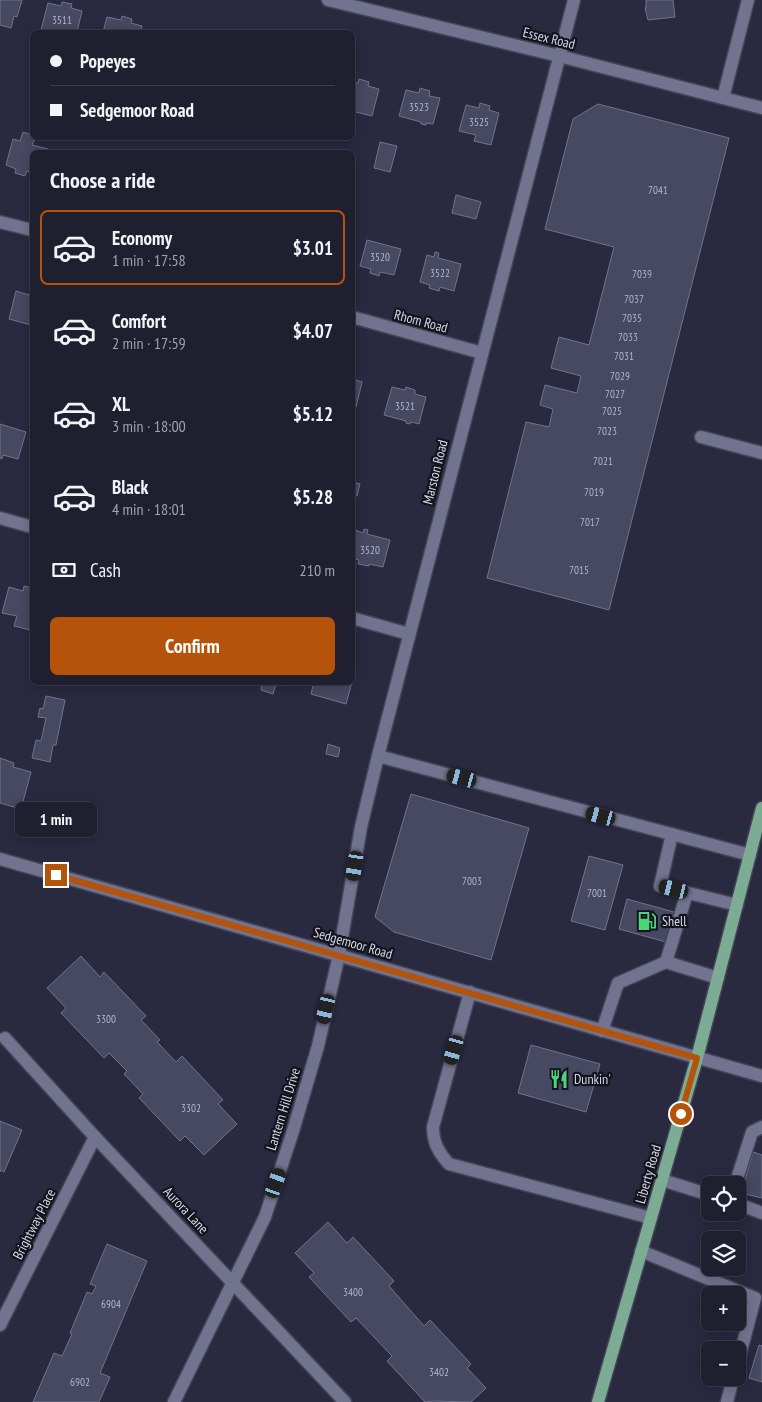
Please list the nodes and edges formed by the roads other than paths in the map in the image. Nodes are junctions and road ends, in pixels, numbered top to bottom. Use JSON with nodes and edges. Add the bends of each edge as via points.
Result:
{"nodes":[{"id":1,"x":328,"y":0,"type":"edge"},
{"id":2,"x":574,"y":0,"type":"edge"},
{"id":3,"x":748,"y":0,"type":"edge"},
{"id":4,"x":559,"y":56,"type":"junction"},
{"id":5,"x":723,"y":98,"type":"junction"},
{"id":6,"x":762,"y":108,"type":"edge"},
{"id":7,"x":0,"y":222,"type":"edge"},
{"id":8,"x":30,"y":230,"type":"edge"},
{"id":9,"x":355,"y":318,"type":"edge"},
{"id":10,"x":482,"y":352,"type":"junction"},
{"id":11,"x":701,"y":437,"type":"dead end"},
{"id":12,"x":762,"y":453,"type":"edge"},
{"id":13,"x":0,"y":518,"type":"edge"},
{"id":14,"x":30,"y":526,"type":"edge"},
{"id":15,"x":355,"y":619,"type":"edge"},
{"id":16,"x":409,"y":634,"type":"junction"},
{"id":17,"x":378,"y":756,"type":"junction"},
{"id":18,"x":762,"y":808,"type":"edge"},
{"id":19,"x":672,"y":834,"type":"junction"},
{"id":20,"x":750,"y":855,"type":"junction"},
{"id":21,"x":0,"y":859,"type":"edge"},
{"id":22,"x":687,"y":893,"type":"junction"},
{"id":23,"x":737,"y":905,"type":"junction"},
{"id":24,"x":339,"y":955,"type":"junction"},
{"id":25,"x":666,"y":962,"type":"junction"},
{"id":26,"x":718,"y":978,"type":"junction"},
{"id":27,"x":470,"y":992,"type":"junction"},
{"id":28,"x":602,"y":1031,"type":"junction"},
{"id":29,"x":5,"y":1038,"type":"dead end"},
{"id":30,"x":697,"y":1058,"type":"junction"},
{"id":31,"x":762,"y":1076,"type":"edge"},
{"id":32,"x":762,"y":1127,"type":"edge"},
{"id":33,"x":96,"y":1137,"type":"junction"},
{"id":34,"x":738,"y":1176,"type":"edge"},
{"id":35,"x":662,"y":1180,"type":"junction"},
{"id":36,"x":701,"y":1192,"type":"edge"},
{"id":37,"x":746,"y":1207,"type":"edge"},
{"id":38,"x":762,"y":1213,"type":"edge"},
{"id":39,"x":651,"y":1218,"type":"junction"},
{"id":40,"x":641,"y":1251,"type":"junction"},
{"id":41,"x":234,"y":1283,"type":"junction"},
{"id":42,"x":0,"y":1326,"type":"edge"},
{"id":43,"x":744,"y":1341,"type":"edge"},
{"id":44,"x":731,"y":1386,"type":"edge"},
{"id":45,"x":174,"y":1402,"type":"edge"},
{"id":46,"x":345,"y":1402,"type":"edge"},
{"id":47,"x":598,"y":1402,"type":"edge"},
{"id":48,"x":727,"y":1402,"type":"edge"}],
"edges":[{"from":1,"to":4,"type":"street","name":"Essex Road"},
{"from":2,"to":4,"type":"street","name":"Marston Road"},
{"from":3,"to":5,"type":"street"},
{"from":4,"to":5,"type":"street","name":"Essex Road"},
{"from":4,"to":10,"type":"street","name":"Marston Road"},
{"from":5,"to":6,"type":"street","name":"Essex Road"},
{"from":7,"to":8,"type":"street"},
{"from":9,"to":10,"type":"street","name":"Rhom Road"},
{"from":10,"to":16,"type":"street","name":"Marston Road"},
{"from":11,"to":12,"type":"street"},
{"from":13,"to":14,"type":"street"},
{"from":15,"to":16,"type":"street"},
{"from":16,"to":17,"type":"street","name":"Marston Road"},
{"from":17,"to":19,"type":"street"},
{"from":17,"to":24,"type":"street","name":"Marston Road","via":[[361,827]]},
{"from":18,"to":20,"type":"main road","name":"Liberty Road"},
{"from":19,"to":20,"type":"street"},
{"from":19,"to":22,"type":"street","via":[[660,886]]},
{"from":20,"to":23,"type":"main road","name":"Liberty Road"},
{"from":21,"to":24,"type":"street","name":"Sedgemoor Road"},
{"from":22,"to":23,"type":"street"},
{"from":22,"to":25,"type":"street"},
{"from":23,"to":26,"type":"main road","name":"Liberty Road"},
{"from":24,"to":27,"type":"street","name":"Sedgemoor Road"},
{"from":24,"to":41,"type":"street","name":"Lantern Hill Drive","via":[[318,1046],[293,1132],[265,1217]]},
{"from":25,"to":26,"type":"street"},
{"from":25,"to":28,"type":"street","via":[[618,983]]},
{"from":26,"to":30,"type":"main road","name":"Liberty Road"},
{"from":27,"to":28,"type":"street","name":"Sedgemoor Road"},
{"from":27,"to":39,"type":"street","via":[[433,1127],[439,1153],[449,1164]]},
{"from":28,"to":30,"type":"street","name":"Sedgemoor Road"},
{"from":29,"to":33,"type":"street","name":"Aurora Lane"},
{"from":30,"to":31,"type":"street","name":"Sedgemoor Road"},
{"from":30,"to":35,"type":"main road","name":"Liberty Road"},
{"from":32,"to":34,"type":"street","via":[[752,1132]]},
{"from":33,"to":41,"type":"street","name":"Aurora Lane"},
{"from":33,"to":42,"type":"street","name":"Brightway Place"},
{"from":35,"to":36,"type":"street"},
{"from":35,"to":39,"type":"main road","name":"Liberty Road"},
{"from":37,"to":38,"type":"street"},
{"from":39,"to":40,"type":"main road","name":"Liberty Road"},
{"from":40,"to":43,"type":"street","via":[[755,1298]]},
{"from":40,"to":47,"type":"main road","name":"Liberty Road"},
{"from":41,"to":45,"type":"street","name":"Lantern Hill Drive"},
{"from":41,"to":46,"type":"street","name":"Aurora Lane"},
{"from":44,"to":48,"type":"street"}]}
